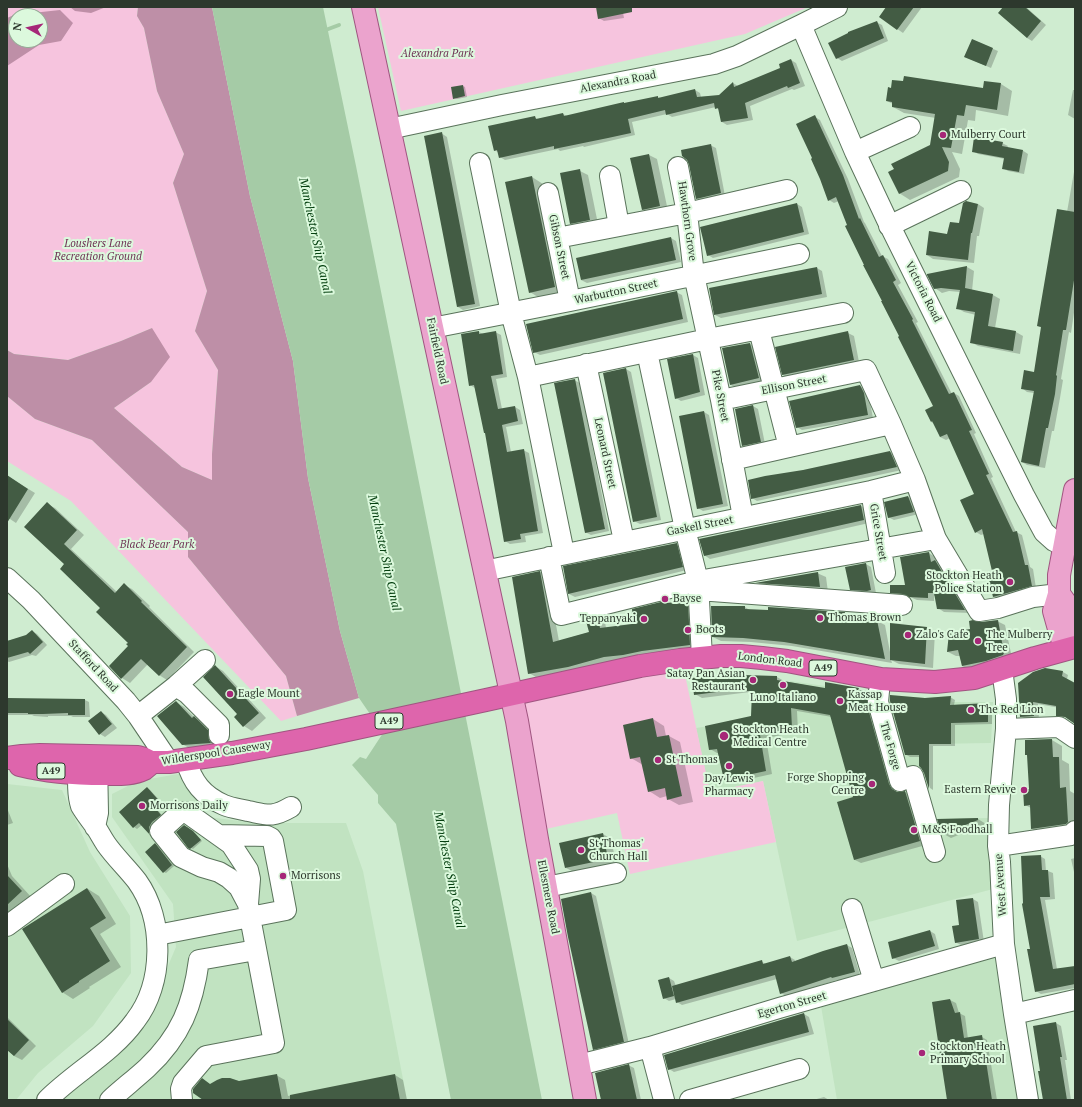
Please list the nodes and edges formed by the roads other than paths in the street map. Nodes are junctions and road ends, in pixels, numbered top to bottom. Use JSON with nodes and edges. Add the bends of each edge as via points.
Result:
{"nodes":[{"id":1,"x":363,"y":7,"type":"edge"},
{"id":2,"x":837,"y":7,"type":"edge"},
{"id":3,"x":801,"y":25,"type":"junction"},
{"id":4,"x":910,"y":127,"type":"dead end"},
{"id":5,"x":389,"y":130,"type":"junction"},
{"id":6,"x":855,"y":152,"type":"junction"},
{"id":7,"x":480,"y":163,"type":"dead end"},
{"id":8,"x":678,"y":167,"type":"dead end"},
{"id":9,"x":610,"y":176,"type":"dead end"},
{"id":10,"x":787,"y":190,"type":"dead end"},
{"id":11,"x":962,"y":191,"type":"dead end"},
{"id":12,"x":548,"y":193,"type":"dead end"},
{"id":13,"x":687,"y":213,"type":"junction"},
{"id":14,"x":619,"y":226,"type":"junction"},
{"id":15,"x":889,"y":226,"type":"junction"},
{"id":16,"x":557,"y":238,"type":"junction"},
{"id":17,"x":799,"y":254,"type":"dead end"},
{"id":18,"x":694,"y":275,"type":"junction"},
{"id":19,"x":570,"y":301,"type":"junction"},
{"id":20,"x":512,"y":313,"type":"junction"},
{"id":21,"x":843,"y":313,"type":"dead end"},
{"id":22,"x":432,"y":328,"type":"junction"},
{"id":23,"x":759,"y":330,"type":"junction"},
{"id":24,"x":708,"y":339,"type":"junction"},
{"id":25,"x":647,"y":352,"type":"junction"},
{"id":26,"x":586,"y":364,"type":"junction"},
{"id":27,"x":528,"y":377,"type":"junction"},
{"id":28,"x":775,"y":389,"type":"junction"},
{"id":29,"x":721,"y":400,"type":"junction"},
{"id":30,"x":891,"y":424,"type":"junction"},
{"id":31,"x":790,"y":448,"type":"junction"},
{"id":32,"x":732,"y":460,"type":"junction"},
{"id":33,"x":915,"y":480,"type":"junction"},
{"id":34,"x":1075,"y":490,"type":"edge"},
{"id":35,"x":871,"y":491,"type":"junction"},
{"id":36,"x":1073,"y":512,"type":"edge"},
{"id":37,"x":743,"y":517,"type":"junction"},
{"id":38,"x":685,"y":529,"type":"junction"},
{"id":39,"x":936,"y":539,"type":"junction"},
{"id":40,"x":624,"y":541,"type":"junction"},
{"id":41,"x":1064,"y":546,"type":"junction"},
{"id":42,"x":881,"y":548,"type":"junction"},
{"id":43,"x":556,"y":555,"type":"junction"},
{"id":44,"x":484,"y":570,"type":"junction"},
{"id":45,"x":885,"y":573,"type":"dead end"},
{"id":46,"x":7,"y":578,"type":"edge"},
{"id":47,"x":698,"y":585,"type":"junction"},
{"id":48,"x":1059,"y":594,"type":"junction"},
{"id":49,"x":902,"y":605,"type":"dead end"},
{"id":50,"x":1075,"y":625,"type":"edge"},
{"id":51,"x":1075,"y":646,"type":"edge"},
{"id":52,"x":702,"y":658,"type":"junction"},
{"id":53,"x":205,"y":660,"type":"dead end"},
{"id":54,"x":1002,"y":669,"type":"junction"},
{"id":55,"x":176,"y":686,"type":"junction"},
{"id":56,"x":879,"y":691,"type":"dead end"},
{"id":57,"x":511,"y":694,"type":"junction"},
{"id":58,"x":138,"y":716,"type":"junction"},
{"id":59,"x":1006,"y":729,"type":"junction"},
{"id":60,"x":219,"y":736,"type":"dead end"},
{"id":61,"x":1075,"y":738,"type":"edge"},
{"id":62,"x":7,"y":758,"type":"edge"},
{"id":63,"x":169,"y":761,"type":"junction"},
{"id":64,"x":7,"y":762,"type":"edge"},
{"id":65,"x":88,"y":765,"type":"junction"},
{"id":66,"x":291,"y":807,"type":"dead end"},
{"id":67,"x":1075,"y":831,"type":"edge"},
{"id":68,"x":225,"y":839,"type":"junction"},
{"id":69,"x":998,"y":846,"type":"junction"},
{"id":70,"x":935,"y":852,"type":"dead end"},
{"id":71,"x":616,"y":872,"type":"dead end"},
{"id":72,"x":64,"y":884,"type":"dead end"},
{"id":73,"x":546,"y":887,"type":"junction"},
{"id":74,"x":852,"y":909,"type":"dead end"},
{"id":75,"x":249,"y":910,"type":"junction"},
{"id":76,"x":7,"y":926,"type":"edge"},
{"id":77,"x":156,"y":934,"type":"junction"},
{"id":78,"x":1004,"y":944,"type":"junction"},
{"id":79,"x":256,"y":950,"type":"junction"},
{"id":80,"x":874,"y":981,"type":"junction"},
{"id":81,"x":1075,"y":1000,"type":"edge"},
{"id":82,"x":1014,"y":1014,"type":"junction"},
{"id":83,"x":650,"y":1047,"type":"junction"},
{"id":84,"x":579,"y":1064,"type":"junction"},
{"id":85,"x":799,"y":1069,"type":"dead end"},
{"id":86,"x":47,"y":1100,"type":"edge"},
{"id":87,"x":110,"y":1100,"type":"edge"},
{"id":88,"x":182,"y":1100,"type":"edge"},
{"id":89,"x":585,"y":1100,"type":"edge"},
{"id":90,"x":664,"y":1100,"type":"edge"},
{"id":91,"x":690,"y":1100,"type":"edge"},
{"id":92,"x":1028,"y":1100,"type":"edge"}],
"edges":[{"from":1,"to":5,"type":"main road","name":"Fairfield Road"},
{"from":2,"to":3,"type":"street","name":"Alexandra Road"},
{"from":3,"to":5,"type":"street","name":"Alexandra Road","via":[[737,56],[714,64]]},
{"from":3,"to":6,"type":"street","name":"Victoria Road"},
{"from":4,"to":6,"type":"street"},
{"from":5,"to":22,"type":"main road","name":"Fairfield Road"},
{"from":6,"to":15,"type":"street","name":"Victoria Road"},
{"from":7,"to":20,"type":"street"},
{"from":8,"to":13,"type":"street","name":"Hawthorn Grove"},
{"from":9,"to":14,"type":"street"},
{"from":10,"to":13,"type":"street"},
{"from":11,"to":15,"type":"street"},
{"from":12,"to":16,"type":"street","name":"Gibson Street"},
{"from":13,"to":14,"type":"street"},
{"from":13,"to":18,"type":"street","name":"Hawthorn Grove"},
{"from":14,"to":16,"type":"street"},
{"from":15,"to":41,"type":"street","name":"Victoria Road","via":[[1037,521],[1044,532]]},
{"from":16,"to":19,"type":"street","name":"Gibson Street"},
{"from":17,"to":18,"type":"street","name":"Warburton Street"},
{"from":18,"to":19,"type":"street","name":"Warburton Street"},
{"from":18,"to":24,"type":"street","name":"Pike Street"},
{"from":19,"to":20,"type":"street","name":"Warburton Street"},
{"from":20,"to":22,"type":"street","name":"Warburton Street"},
{"from":20,"to":27,"type":"street"},
{"from":21,"to":23,"type":"street"},
{"from":22,"to":44,"type":"main road","name":"Fairfield Road"},
{"from":23,"to":24,"type":"street"},
{"from":23,"to":28,"type":"street"},
{"from":24,"to":25,"type":"street"},
{"from":24,"to":29,"type":"street","name":"Pike Street"},
{"from":25,"to":26,"type":"street"},
{"from":25,"to":38,"type":"street"},
{"from":26,"to":27,"type":"street"},
{"from":26,"to":40,"type":"street","name":"Leonard Street"},
{"from":27,"to":43,"type":"street"},
{"from":28,"to":29,"type":"street","name":"Ellison Street"},
{"from":28,"to":30,"type":"street","name":"Ellison Street","via":[[866,370]]},
{"from":28,"to":31,"type":"street"},
{"from":29,"to":32,"type":"street","name":"Pike Street"},
{"from":30,"to":31,"type":"street"},
{"from":30,"to":33,"type":"street"},
{"from":31,"to":32,"type":"street"},
{"from":32,"to":37,"type":"street","name":"Pike Street"},
{"from":33,"to":35,"type":"street","name":"Gaskell Street"},
{"from":33,"to":39,"type":"street"},
{"from":34,"to":36,"type":"main road"},
{"from":35,"to":37,"type":"street","name":"Gaskell Street"},
{"from":35,"to":42,"type":"street","name":"Grice Street"},
{"from":36,"to":41,"type":"main road"},
{"from":37,"to":38,"type":"street","name":"Gaskell Street"},
{"from":38,"to":40,"type":"street","name":"Gaskell Street"},
{"from":38,"to":47,"type":"street"},
{"from":39,"to":42,"type":"street"},
{"from":39,"to":48,"type":"street","via":[[979,612],[1033,597]]},
{"from":40,"to":43,"type":"street","name":"Gaskell Street"},
{"from":41,"to":48,"type":"main road"},
{"from":42,"to":45,"type":"street","name":"Grice Street"},
{"from":42,"to":47,"type":"street"},
{"from":43,"to":44,"type":"street","name":"Gaskell Street"},
{"from":43,"to":47,"type":"street","via":[[561,615]]},
{"from":44,"to":57,"type":"main road","name":"Fairfield Road"},
{"from":46,"to":58,"type":"street","name":"Stafford Road","via":[[31,600]]},
{"from":47,"to":49,"type":"street"},
{"from":47,"to":52,"type":"street"},
{"from":48,"to":50,"type":"main road","via":[[1069,608]]},
{"from":48,"to":51,"type":"main road","via":[[1054,611],[1059,630],[1061,636]]},
{"from":51,"to":54,"type":"highway","name":"London Road","number":"A49"},
{"from":52,"to":54,"type":"highway","name":"London Road","number":"A49","via":[[741,656],[780,660],[881,679],[919,682],[974,678]]},
{"from":52,"to":57,"type":"highway","name":"London Road","number":"A49","via":[[640,666]]},
{"from":53,"to":55,"type":"street"},
{"from":54,"to":59,"type":"street","name":"West Avenue"},
{"from":55,"to":58,"type":"street"},
{"from":55,"to":60,"type":"street","via":[[187,693],[219,725]]},
{"from":56,"to":70,"type":"street","name":"The Forge","via":[[878,702],[900,780],[913,776]]},
{"from":57,"to":63,"type":"highway","name":"Wilderspool Causeway","number":"A49","via":[[306,739]]},
{"from":57,"to":73,"type":"main road","name":"Ellesmere Road"},
{"from":58,"to":63,"type":"street","name":"Stafford Road"},
{"from":59,"to":61,"type":"street","via":[[1059,727]]},
{"from":59,"to":69,"type":"street","name":"West Avenue"},
{"from":62,"to":65,"type":"highway","name":"Wilderspool Causeway","number":"A49","via":[[34,755]]},
{"from":63,"to":65,"type":"highway","name":"Wilderspool Causeway","number":"A49","via":[[126,774]]},
{"from":63,"to":66,"type":"street","name":"Stafford Road","via":[[189,772],[199,788],[225,806],[267,815],[279,814]]},
{"from":64,"to":65,"type":"highway","name":"Wilderspool Causeway","number":"A49","via":[[48,771]]},
{"from":65,"to":77,"type":"street","via":[[98,813],[95,827],[138,883],[150,908]]},
{"from":67,"to":69,"type":"street","via":[[1071,835]]},
{"from":68,"to":75,"type":"street","via":[[248,870]]},
{"from":68,"to":75,"type":"street","via":[[267,836],[273,841],[286,910]]},
{"from":68,"to":75,"type":"street","via":[[186,812],[181,812],[160,831],[181,857],[229,878],[238,887]]},
{"from":69,"to":78,"type":"street","name":"West Avenue"},
{"from":71,"to":73,"type":"street"},
{"from":72,"to":76,"type":"street"},
{"from":73,"to":84,"type":"main road","name":"Ellesmere Road"},
{"from":74,"to":80,"type":"street"},
{"from":75,"to":77,"type":"street"},
{"from":75,"to":79,"type":"street"},
{"from":77,"to":86,"type":"street","via":[[155,977],[148,1000],[137,1019],[115,1045],[71,1078]]},
{"from":78,"to":80,"type":"street","name":"Egerton Street"},
{"from":78,"to":82,"type":"street","name":"West Avenue"},
{"from":79,"to":87,"type":"street","via":[[199,960],[193,994],[173,1038],[147,1069]]},
{"from":79,"to":88,"type":"street","via":[[274,1043],[206,1056],[183,1083]]},
{"from":80,"to":83,"type":"street","name":"Egerton Street"},
{"from":81,"to":82,"type":"street"},
{"from":82,"to":92,"type":"street","name":"West Avenue"},
{"from":83,"to":84,"type":"street","name":"Egerton Street"},
{"from":83,"to":90,"type":"street"},
{"from":84,"to":89,"type":"main road","name":"Ellesmere Road"},
{"from":85,"to":91,"type":"street"}]}
